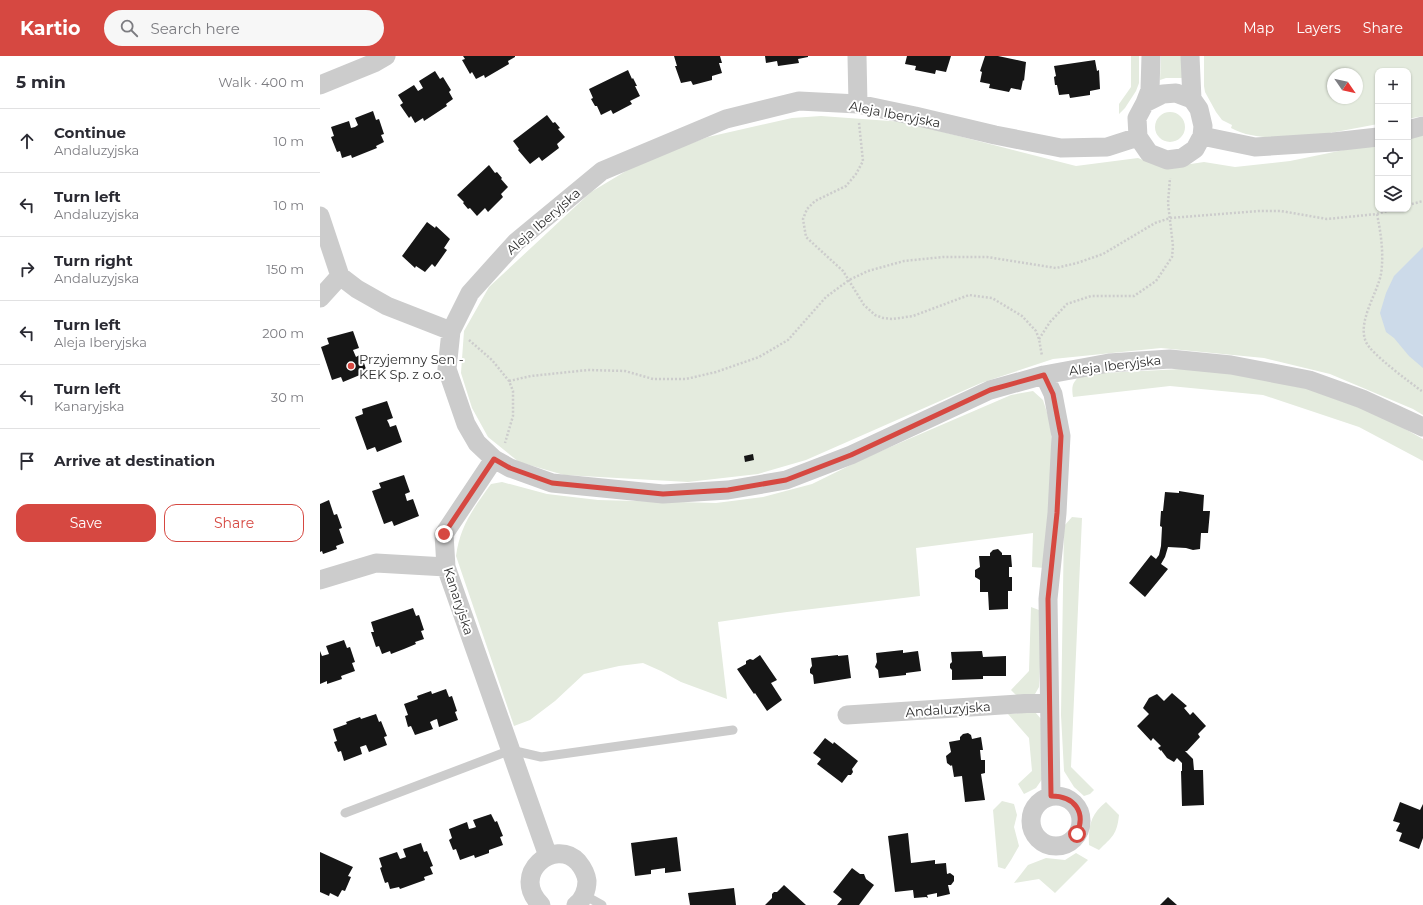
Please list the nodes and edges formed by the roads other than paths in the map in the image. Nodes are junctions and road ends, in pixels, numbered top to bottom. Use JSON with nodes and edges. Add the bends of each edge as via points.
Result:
{"nodes":[{"id":1,"x":386,"y":56,"type":"edge"},
{"id":2,"x":857,"y":56,"type":"edge"},
{"id":3,"x":1151,"y":56,"type":"edge"},
{"id":4,"x":1190,"y":56,"type":"edge"},
{"id":5,"x":320,"y":85,"type":"edge"},
{"id":6,"x":1192,"y":99,"type":"junction"},
{"id":7,"x":858,"y":104,"type":"junction"},
{"id":8,"x":1145,"y":104,"type":"junction"},
{"id":9,"x":1423,"y":126,"type":"edge"},
{"id":10,"x":1411,"y":129,"type":"edge"},
{"id":11,"x":1202,"y":136,"type":"junction"},
{"id":12,"x":1138,"y":137,"type":"junction"},
{"id":13,"x":1375,"y":137,"type":"edge"},
{"id":14,"x":320,"y":216,"type":"edge"},
{"id":15,"x":340,"y":276,"type":"junction"},
{"id":16,"x":320,"y":298,"type":"edge"},
{"id":17,"x":451,"y":331,"type":"junction"},
{"id":18,"x":1044,"y":375,"type":"junction"},
{"id":19,"x":1423,"y":428,"type":"edge"},
{"id":20,"x":494,"y":459,"type":"junction"},
{"id":21,"x":446,"y":567,"type":"junction"},
{"id":22,"x":320,"y":580,"type":"edge"},
{"id":23,"x":1049,"y":702,"type":"junction"},
{"id":24,"x":848,"y":715,"type":"dead end"},
{"id":25,"x":733,"y":730,"type":"dead end"},
{"id":26,"x":511,"y":750,"type":"junction"},
{"id":27,"x":1051,"y":796,"type":"dead end"},
{"id":28,"x":345,"y":812,"type":"dead end"},
{"id":29,"x":548,"y":856,"type":"junction"},
{"id":30,"x":580,"y":900,"type":"edge"},
{"id":31,"x":541,"y":905,"type":"edge"},
{"id":32,"x":602,"y":905,"type":"edge"}],
"edges":[{"from":1,"to":5,"type":"street","via":[[374,64]]},
{"from":2,"to":7,"type":"street"},
{"from":3,"to":8,"type":"street","via":[[1150,90]]},
{"from":4,"to":6,"type":"street"},
{"from":6,"to":8,"type":"street","via":[[1176,93],[1163,94]]},
{"from":6,"to":11,"type":"street","via":[[1199,109],[1203,126]]},
{"from":7,"to":12,"type":"street","name":"Aleja Iberyjska","via":[[1061,148],[1107,147]]},
{"from":7,"to":17,"type":"street","name":"Aleja Iberyjska","via":[[799,101],[726,119],[602,172],[516,242],[470,292]]},
{"from":8,"to":12,"type":"street","via":[[1137,118]]},
{"from":9,"to":10,"type":"street"},
{"from":11,"to":12,"type":"street","via":[[1195,149],[1182,158],[1168,160],[1149,153]]},
{"from":11,"to":13,"type":"street","via":[[1255,146]]},
{"from":14,"to":15,"type":"street"},
{"from":15,"to":16,"type":"street"},
{"from":15,"to":17,"type":"street","via":[[387,306]]},
{"from":17,"to":20,"type":"street","name":"Aleja Iberyjska","via":[[447,369],[466,424],[477,443]]},
{"from":18,"to":19,"type":"street","name":"Aleja Iberyjska","via":[[1109,363],[1170,359],[1231,365],[1309,380],[1362,399]]},
{"from":18,"to":20,"type":"street","name":"Aleja Iberyjska","via":[[990,390],[851,455],[786,480],[728,490],[663,494],[552,483],[510,468]]},
{"from":18,"to":23,"type":"street","via":[[1053,394],[1061,436],[1057,513],[1048,599]]},
{"from":20,"to":21,"type":"street","name":"Kanaryjska","via":[[444,534]]},
{"from":21,"to":22,"type":"street","via":[[376,563]]},
{"from":21,"to":26,"type":"street","name":"Kanaryjska"},
{"from":23,"to":24,"type":"street","name":"Andaluzyjska"},
{"from":23,"to":27,"type":"street"},
{"from":25,"to":26,"type":"lane","via":[[541,757]]},
{"from":26,"to":28,"type":"lane"},
{"from":26,"to":29,"type":"street","name":"Kanaryjska"},
{"from":29,"to":30,"type":"street","via":[[568,855],[583,867],[587,876],[587,886]]},
{"from":29,"to":31,"type":"street","via":[[541,860],[531,875],[532,892]]},
{"from":30,"to":32,"type":"lane"}]}
